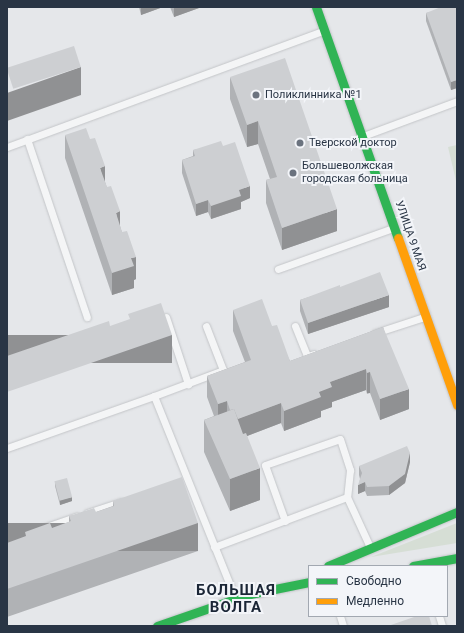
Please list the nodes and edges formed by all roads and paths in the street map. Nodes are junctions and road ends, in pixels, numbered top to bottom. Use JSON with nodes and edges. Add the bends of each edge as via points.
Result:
{"nodes":[{"id":1,"x":316,"y":7,"type":"edge"},
{"id":2,"x":325,"y":31,"type":"junction"},
{"id":3,"x":457,"y":101,"type":"edge"},
{"id":4,"x":363,"y":136,"type":"junction"},
{"id":5,"x":27,"y":139,"type":"junction"},
{"id":6,"x":7,"y":147,"type":"edge"},
{"id":7,"x":395,"y":228,"type":"junction"},
{"id":8,"x":278,"y":269,"type":"dead end"},
{"id":9,"x":87,"y":316,"type":"dead end"},
{"id":10,"x":426,"y":316,"type":"junction"},
{"id":11,"x":166,"y":317,"type":"edge"},
{"id":12,"x":206,"y":326,"type":"dead end"},
{"id":13,"x":294,"y":326,"type":"dead end"},
{"id":14,"x":364,"y":337,"type":"edge"},
{"id":15,"x":321,"y":351,"type":"edge"},
{"id":16,"x":188,"y":384,"type":"junction"},
{"id":17,"x":154,"y":396,"type":"junction"},
{"id":18,"x":457,"y":404,"type":"edge"},
{"id":19,"x":7,"y":448,"type":"edge"},
{"id":20,"x":186,"y":480,"type":"junction"},
{"id":21,"x":179,"y":482,"type":"edge"},
{"id":22,"x":347,"y":496,"type":"junction"},
{"id":23,"x":126,"y":500,"type":"edge"},
{"id":24,"x":457,"y":512,"type":"edge"},
{"id":25,"x":285,"y":521,"type":"junction"},
{"id":26,"x":7,"y":540,"type":"edge"},
{"id":27,"x":214,"y":547,"type":"junction"},
{"id":28,"x":370,"y":547,"type":"junction"},
{"id":29,"x":457,"y":558,"type":"edge"},
{"id":30,"x":330,"y":565,"type":"edge"},
{"id":31,"x":418,"y":565,"type":"edge"},
{"id":32,"x":308,"y":574,"type":"edge"},
{"id":33,"x":308,"y":582,"type":"edge"},
{"id":34,"x":281,"y":587,"type":"junction"},
{"id":35,"x":236,"y":598,"type":"junction"},
{"id":36,"x":157,"y":626,"type":"edge"}],
"edges":[{"from":1,"to":2,"type":"street","name":"УЛИЦА 9 МАЯ"},
{"from":2,"to":4,"type":"street","name":"УЛИЦА 9 МАЯ"},
{"from":2,"to":5,"type":"lane"},
{"from":3,"to":4,"type":"lane"},
{"from":4,"to":7,"type":"street","name":"УЛИЦА 9 МАЯ"},
{"from":5,"to":6,"type":"lane"},
{"from":5,"to":9,"type":"lane"},
{"from":7,"to":8,"type":"lane"},
{"from":7,"to":10,"type":"street","name":"УЛИЦА 9 МАЯ"},
{"from":10,"to":14,"type":"lane"},
{"from":10,"to":18,"type":"street","name":"УЛИЦА 9 МАЯ"},
{"from":11,"to":16,"type":"lane"},
{"from":12,"to":16,"type":"lane","via":[[224,370]]},
{"from":13,"to":15,"type":"lane","via":[[307,356]]},
{"from":16,"to":17,"type":"lane"},
{"from":17,"to":19,"type":"lane"},
{"from":17,"to":20,"type":"lane"},
{"from":20,"to":21,"type":"lane"},
{"from":20,"to":27,"type":"lane"},
{"from":22,"to":25,"type":"lane"},
{"from":22,"to":25,"type":"lane","via":[[350,470],[340,439],[265,465]]},
{"from":22,"to":28,"type":"lane"},
{"from":23,"to":26,"type":"lane"},
{"from":24,"to":28,"type":"street"},
{"from":25,"to":27,"type":"lane"},
{"from":27,"to":35,"type":"lane"},
{"from":28,"to":30,"type":"street"},
{"from":29,"to":31,"type":"street"},
{"from":32,"to":34,"type":"street"},
{"from":33,"to":34,"type":"street"},
{"from":34,"to":35,"type":"street"},
{"from":35,"to":36,"type":"street"}]}
